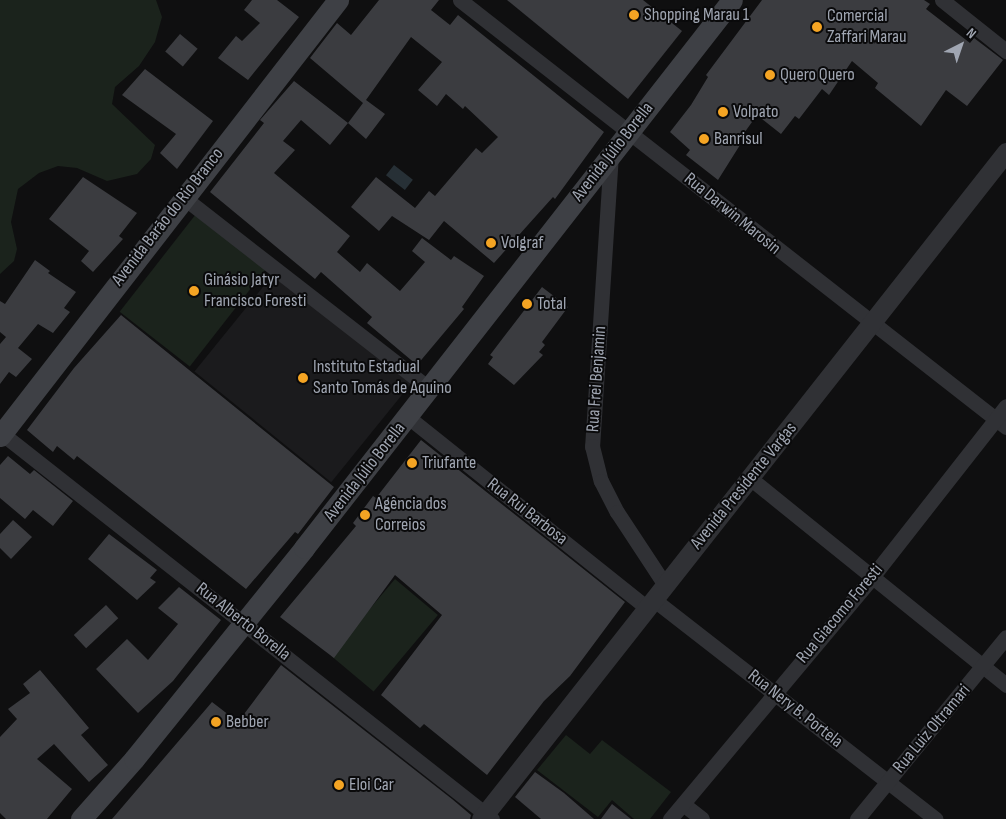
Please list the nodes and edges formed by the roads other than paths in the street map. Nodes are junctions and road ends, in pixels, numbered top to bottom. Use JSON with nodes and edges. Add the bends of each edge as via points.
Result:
{"nodes":[{"id":1,"x":338,"y":0,"type":"edge"},
{"id":2,"x":460,"y":0,"type":"edge"},
{"id":3,"x":732,"y":0,"type":"edge"},
{"id":4,"x":942,"y":0,"type":"edge"},
{"id":5,"x":1006,"y":51,"type":"edge"},
{"id":6,"x":629,"y":132,"type":"junction"},
{"id":7,"x":1006,"y":152,"type":"edge"},
{"id":8,"x":612,"y":154,"type":"junction"},
{"id":9,"x":183,"y":197,"type":"junction"},
{"id":10,"x":871,"y":325,"type":"junction"},
{"id":11,"x":430,"y":389,"type":"junction"},
{"id":12,"x":1006,"y":406,"type":"edge"},
{"id":13,"x":408,"y":418,"type":"junction"},
{"id":14,"x":1001,"y":423,"type":"edge"},
{"id":15,"x":1,"y":434,"type":"edge"},
{"id":16,"x":751,"y":479,"type":"junction"},
{"id":17,"x":872,"y":577,"type":"junction"},
{"id":18,"x":655,"y":597,"type":"junction"},
{"id":19,"x":245,"y":623,"type":"junction"},
{"id":20,"x":1006,"y":637,"type":"edge"},
{"id":21,"x":984,"y":668,"type":"junction"},
{"id":22,"x":1006,"y":685,"type":"edge"},
{"id":23,"x":773,"y":693,"type":"junction"},
{"id":24,"x":888,"y":781,"type":"junction"},
{"id":25,"x":682,"y":804,"type":"junction"},
{"id":26,"x":486,"y":817,"type":"edge"},
{"id":27,"x":81,"y":819,"type":"edge"},
{"id":28,"x":670,"y":819,"type":"edge"},
{"id":29,"x":702,"y":819,"type":"edge"},
{"id":30,"x":857,"y":819,"type":"edge"},
{"id":31,"x":936,"y":819,"type":"edge"}],
"edges":[{"from":1,"to":9,"type":"main road","name":"Avenida Barão do Rio Branco"},
{"from":2,"to":6,"type":"street","name":"Rua Darwin Marosin"},
{"from":3,"to":6,"type":"main road","name":"Avenida Júlio Borella"},
{"from":4,"to":5,"type":"street"},
{"from":6,"to":8,"type":"main road","name":"Avenida Júlio Borella"},
{"from":6,"to":10,"type":"street","name":"Rua Darwin Marosin"},
{"from":7,"to":10,"type":"street","name":"Avenida Presidente Vargas"},
{"from":8,"to":11,"type":"main road","name":"Avenida Júlio Borella"},
{"from":8,"to":18,"type":"street","name":"Rua Frei Benjamin","via":[[592,446],[601,481]]},
{"from":9,"to":11,"type":"street"},
{"from":9,"to":15,"type":"main road","name":"Avenida Barão do Rio Branco"},
{"from":10,"to":14,"type":"street","name":"Rua Darwin Marosin"},
{"from":10,"to":16,"type":"street","name":"Avenida Presidente Vargas"},
{"from":11,"to":13,"type":"main road","name":"Avenida Júlio Borella"},
{"from":12,"to":14,"type":"street","name":"Rua Giacomo Foresti"},
{"from":13,"to":18,"type":"street","name":"Rua Rui Barbosa"},
{"from":13,"to":19,"type":"main road","name":"Avenida Júlio Borella"},
{"from":14,"to":17,"type":"street","name":"Rua Giacomo Foresti"},
{"from":15,"to":19,"type":"street","name":"Rua Alberto Borella"},
{"from":16,"to":17,"type":"street"},
{"from":16,"to":18,"type":"street","name":"Avenida Presidente Vargas"},
{"from":17,"to":21,"type":"street"},
{"from":17,"to":23,"type":"street","name":"Rua Giacomo Foresti"},
{"from":18,"to":23,"type":"street","name":"Rua Nery B. Portela"},
{"from":18,"to":26,"type":"street","name":"Avenida Presidente Vargas"},
{"from":19,"to":26,"type":"street","name":"Rua Alberto Borella"},
{"from":19,"to":27,"type":"main road","name":"Avenida Júlio Borella"},
{"from":20,"to":21,"type":"street","name":"Rua Luiz Oltramari"},
{"from":21,"to":22,"type":"street"},
{"from":21,"to":24,"type":"street","name":"Rua Luiz Oltramari"},
{"from":23,"to":24,"type":"street","name":"Rua Nery B. Portela"},
{"from":23,"to":25,"type":"street","name":"Rua Giacomo Foresti"},
{"from":24,"to":30,"type":"street","name":"Rua Luiz Oltramari"},
{"from":24,"to":31,"type":"street","name":"Rua Nery B. Portela"},
{"from":25,"to":28,"type":"street","name":"Rua Giacomo Foresti"},
{"from":25,"to":29,"type":"street"}]}
